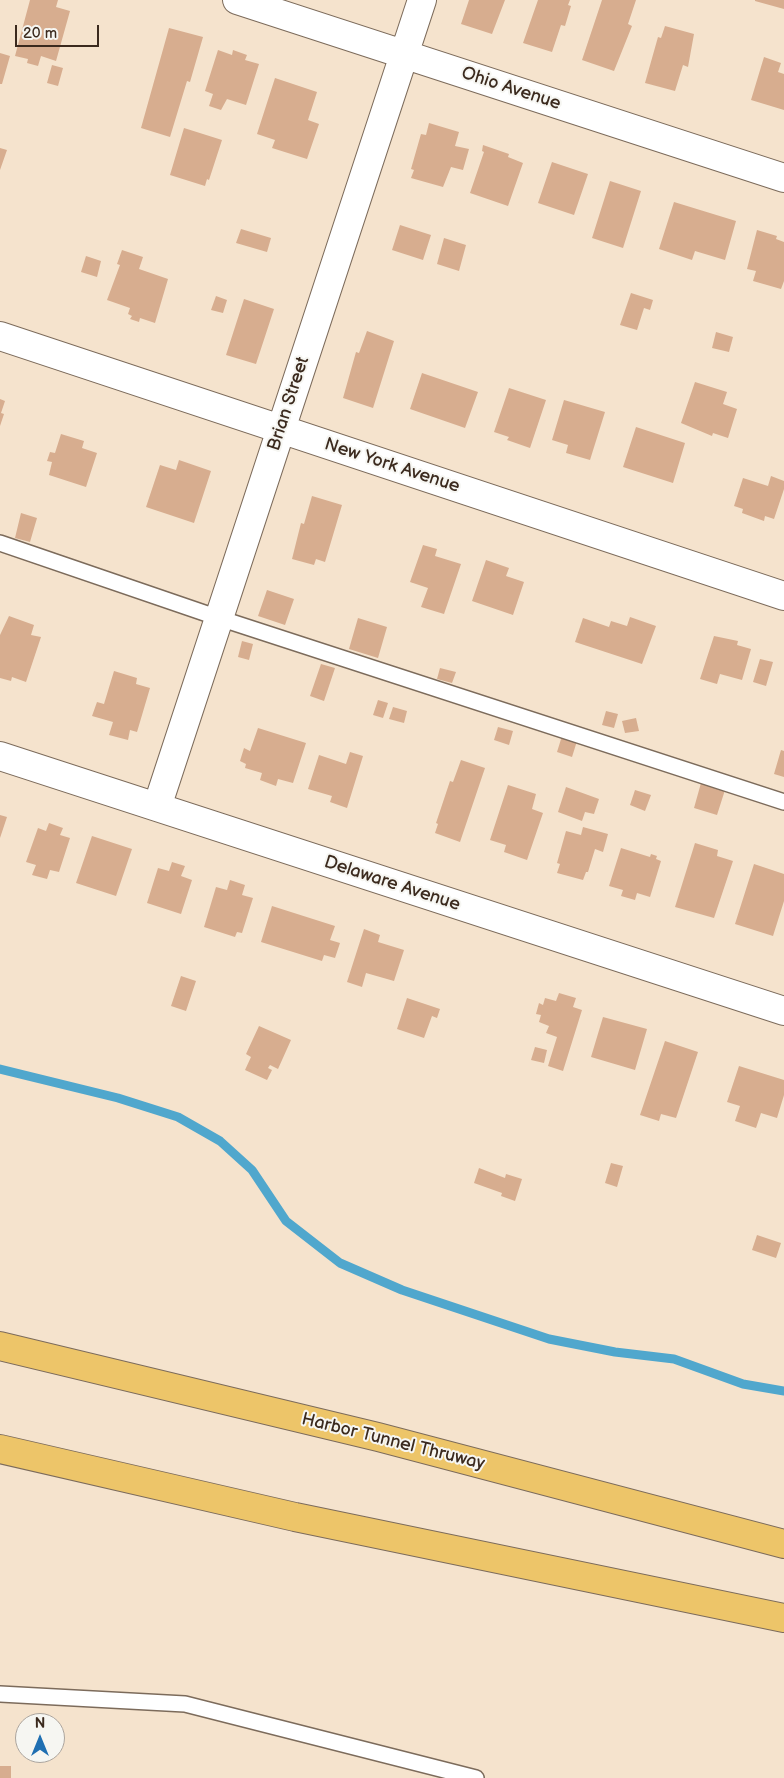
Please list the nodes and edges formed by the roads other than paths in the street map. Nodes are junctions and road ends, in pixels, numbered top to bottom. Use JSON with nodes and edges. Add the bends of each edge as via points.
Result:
{"nodes":[{"id":1,"x":237,"y":0,"type":"edge"},
{"id":2,"x":422,"y":0,"type":"edge"},
{"id":3,"x":404,"y":54,"type":"junction"},
{"id":4,"x":784,"y":178,"type":"edge"},
{"id":5,"x":0,"y":336,"type":"edge"},
{"id":6,"x":281,"y":429,"type":"junction"},
{"id":7,"x":0,"y":543,"type":"edge"},
{"id":8,"x":784,"y":596,"type":"edge"},
{"id":9,"x":219,"y":618,"type":"junction"},
{"id":10,"x":0,"y":756,"type":"edge"},
{"id":11,"x":784,"y":802,"type":"edge"},
{"id":12,"x":157,"y":807,"type":"junction"},
{"id":13,"x":784,"y":1011,"type":"edge"},
{"id":14,"x":0,"y":1346,"type":"edge"},
{"id":15,"x":0,"y":1449,"type":"edge"},
{"id":16,"x":784,"y":1544,"type":"edge"},
{"id":17,"x":784,"y":1618,"type":"edge"},
{"id":18,"x":0,"y":1694,"type":"edge"},
{"id":19,"x":476,"y":1778,"type":"edge"}],
"edges":[{"from":1,"to":3,"type":"street","name":"Ohio Avenue"},
{"from":2,"to":3,"type":"street","name":"Brian Street"},
{"from":3,"to":4,"type":"street","name":"Ohio Avenue"},
{"from":3,"to":6,"type":"street","name":"Brian Street"},
{"from":5,"to":6,"type":"street","name":"New York Avenue"},
{"from":6,"to":8,"type":"street","name":"New York Avenue"},
{"from":6,"to":9,"type":"street","name":"Brian Street"},
{"from":7,"to":9,"type":"lane"},
{"from":9,"to":11,"type":"lane"},
{"from":9,"to":12,"type":"street","name":"Brian Street"},
{"from":10,"to":12,"type":"street","name":"Delaware Avenue"},
{"from":12,"to":13,"type":"street","name":"Delaware Avenue"},
{"from":14,"to":16,"type":"highway","name":"Harbor Tunnel Thruway","via":[[378,1437]]},
{"from":15,"to":17,"type":"highway","via":[[295,1517]]},
{"from":18,"to":19,"type":"lane","via":[[185,1704]]}]}
